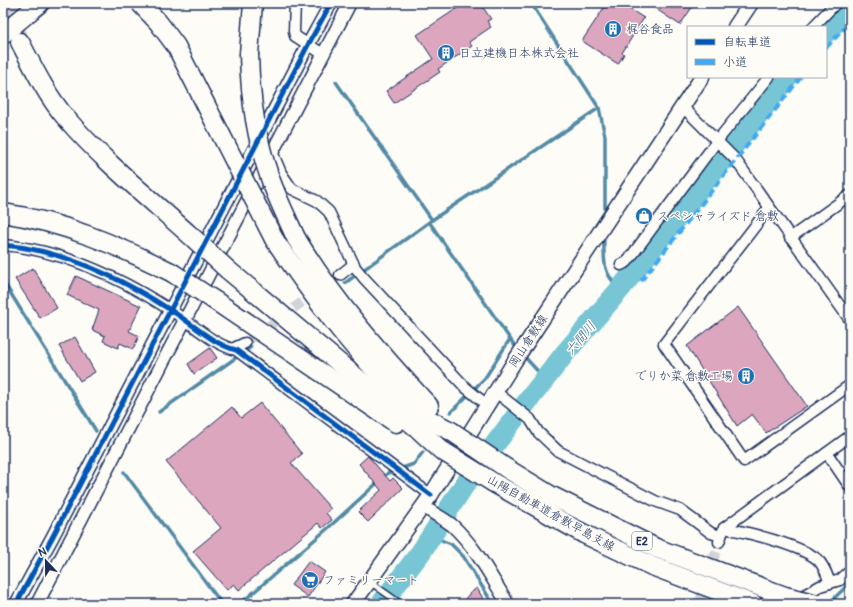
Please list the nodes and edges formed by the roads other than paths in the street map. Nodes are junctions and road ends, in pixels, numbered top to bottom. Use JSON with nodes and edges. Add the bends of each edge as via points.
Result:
{"nodes":[{"id":1,"x":40,"y":3,"type":"edge"},
{"id":2,"x":140,"y":3,"type":"edge"},
{"id":3,"x":253,"y":3,"type":"edge"},
{"id":4,"x":295,"y":3,"type":"edge"},
{"id":5,"x":331,"y":3,"type":"edge"},
{"id":6,"x":350,"y":3,"type":"edge"},
{"id":7,"x":751,"y":3,"type":"edge"},
{"id":8,"x":836,"y":3,"type":"edge"},
{"id":9,"x":736,"y":26,"type":"edge"},
{"id":10,"x":814,"y":26,"type":"edge"},
{"id":11,"x":3,"y":34,"type":"edge"},
{"id":12,"x":20,"y":42,"type":"tunnel mouth"},
{"id":13,"x":308,"y":45,"type":"junction"},
{"id":14,"x":323,"y":54,"type":"junction"},
{"id":15,"x":701,"y":78,"type":"edge"},
{"id":16,"x":768,"y":78,"type":"edge"},
{"id":17,"x":682,"y":106,"type":"junction"},
{"id":18,"x":719,"y":143,"type":"junction"},
{"id":19,"x":273,"y":154,"type":"junction"},
{"id":20,"x":850,"y":195,"type":"edge"},
{"id":21,"x":769,"y":208,"type":"junction"},
{"id":22,"x":3,"y":213,"type":"edge"},
{"id":23,"x":790,"y":238,"type":"junction"},
{"id":24,"x":3,"y":245,"type":"edge"},
{"id":25,"x":355,"y":265,"type":"junction"},
{"id":26,"x":621,"y":265,"type":"dead end"},
{"id":27,"x":340,"y":275,"type":"tunnel mouth"},
{"id":28,"x":170,"y":310,"type":"junction"},
{"id":29,"x":185,"y":320,"type":"junction"},
{"id":30,"x":850,"y":320,"type":"edge"},
{"id":31,"x":245,"y":343,"type":"tunnel mouth"},
{"id":32,"x":234,"y":349,"type":"junction"},
{"id":33,"x":850,"y":385,"type":"edge"},
{"id":34,"x":496,"y":392,"type":"junction"},
{"id":35,"x":487,"y":405,"type":"junction"},
{"id":36,"x":451,"y":431,"type":"junction"},
{"id":37,"x":850,"y":436,"type":"edge"},
{"id":38,"x":441,"y":450,"type":"junction"},
{"id":39,"x":827,"y":453,"type":"junction"},
{"id":40,"x":850,"y":487,"type":"edge"},
{"id":41,"x":428,"y":504,"type":"junction"},
{"id":42,"x":721,"y":535,"type":"junction"},
{"id":43,"x":850,"y":571,"type":"edge"},
{"id":44,"x":830,"y":583,"type":"junction"},
{"id":45,"x":374,"y":584,"type":"junction"},
{"id":46,"x":788,"y":600,"type":"edge"},
{"id":47,"x":16,"y":604,"type":"edge"},
{"id":48,"x":36,"y":604,"type":"edge"},
{"id":49,"x":353,"y":604,"type":"edge"},
{"id":50,"x":401,"y":604,"type":"edge"},
{"id":51,"x":508,"y":604,"type":"edge"},
{"id":52,"x":753,"y":604,"type":"edge"},
{"id":53,"x":816,"y":604,"type":"edge"}],
"edges":[{"from":1,"to":11,"type":"highway"},
{"from":2,"to":36,"type":"highway","bridge":true,"via":[[176,46],[274,239],[326,313],[374,370],[423,415]]},
{"from":3,"to":36,"type":"highway","bridge":true,"via":[[249,54],[250,85],[258,134],[270,178],[296,238],[341,305],[377,350]]},
{"from":4,"to":13,"type":"street","via":[[295,36]]},
{"from":5,"to":13,"type":"street"},
{"from":6,"to":14,"type":"street"},
{"from":7,"to":9,"type":"main road"},
{"from":8,"to":10,"type":"street"},
{"from":12,"to":38,"type":"highway","bridge":true,"via":[[43,86],[65,118],[91,144],[228,270]]},
{"from":13,"to":14,"type":"street"},
{"from":13,"to":28,"type":"street"},
{"from":14,"to":19,"type":"street"},
{"from":15,"to":17,"type":"main road","name":"岡山倉敷線"},
{"from":16,"to":18,"type":"street"},
{"from":17,"to":18,"type":"street"},
{"from":17,"to":34,"type":"main road","name":"岡山倉敷線"},
{"from":18,"to":21,"type":"street","via":[[735,159]]},
{"from":18,"to":26,"type":"street","via":[[627,262]]},
{"from":19,"to":25,"type":"street","via":[[281,173],[292,189],[317,201],[329,212]]},
{"from":19,"to":29,"type":"street"},
{"from":20,"to":23,"type":"street"},
{"from":21,"to":23,"type":"street"},
{"from":21,"to":33,"type":"street","via":[[664,344],[744,460]]},
{"from":22,"to":38,"type":"highway","bridge":true,"via":[[33,218],[78,231],[124,249],[171,272],[413,435]]},
{"from":23,"to":30,"type":"street"},
{"from":24,"to":28,"type":"street","via":[[48,253],[86,265],[130,286]]},
{"from":25,"to":27,"type":"street"},
{"from":25,"to":35,"type":"street","via":[[363,277],[465,387]]},
{"from":28,"to":29,"type":"street"},
{"from":28,"to":47,"type":"street"},
{"from":29,"to":32,"type":"street","via":[[224,347]]},
{"from":29,"to":48,"type":"street"},
{"from":31,"to":32,"type":"street"},
{"from":32,"to":41,"type":"street","via":[[392,465]]},
{"from":34,"to":35,"type":"main road","name":"岡山倉敷線"},
{"from":34,"to":42,"type":"street","via":[[530,419],[538,432],[558,451],[655,501],[680,510],[711,533]]},
{"from":35,"to":41,"type":"main road","name":"岡山倉敷線"},
{"from":36,"to":46,"type":"highway","name":"山陽自動車道倉敷早島支線","number":"E2","bridge":true,"via":[[550,495],[656,548]]},
{"from":37,"to":39,"type":"street"},
{"from":38,"to":52,"type":"highway","name":"山陽自動車道倉敷早島支線","number":"E2","bridge":true,"via":[[584,534],[638,559]]},
{"from":39,"to":40,"type":"street"},
{"from":39,"to":42,"type":"street"},
{"from":41,"to":45,"type":"main road","name":"岡山倉敷線"},
{"from":41,"to":51,"type":"street","via":[[450,524],[482,561]]},
{"from":42,"to":44,"type":"street","via":[[751,533],[805,553],[817,560]]},
{"from":43,"to":44,"type":"street","via":[[840,580]]},
{"from":44,"to":46,"type":"street"},
{"from":45,"to":49,"type":"main road","name":"岡山倉敷線"},
{"from":45,"to":50,"type":"lane"},
{"from":46,"to":53,"type":"highway","name":"山陽自動車道倉敷早島支線","number":"E2","bridge":true}]}
